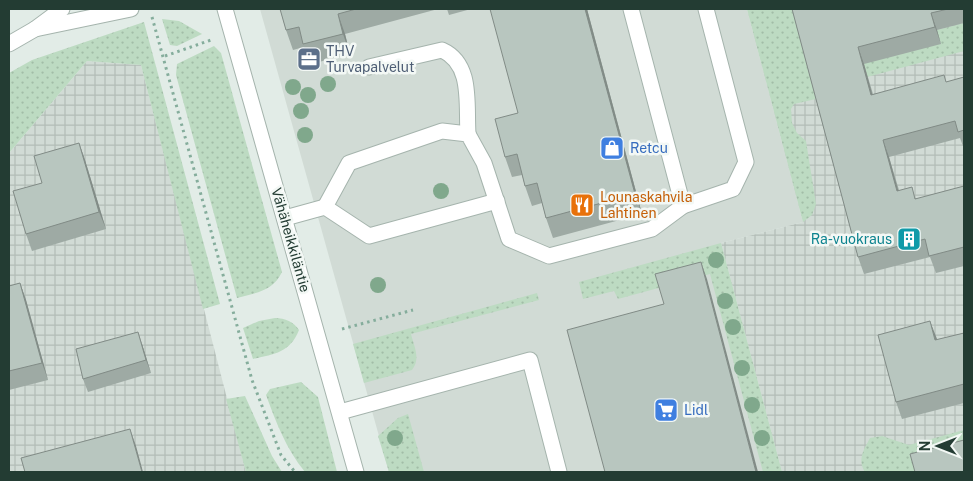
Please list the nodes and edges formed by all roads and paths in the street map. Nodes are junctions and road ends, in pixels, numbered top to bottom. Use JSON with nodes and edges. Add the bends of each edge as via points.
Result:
{"nodes":[{"id":1,"x":62,"y":9,"type":"edge"},
{"id":2,"x":131,"y":9,"type":"edge"},
{"id":3,"x":225,"y":9,"type":"edge"},
{"id":4,"x":631,"y":9,"type":"edge"},
{"id":5,"x":706,"y":9,"type":"edge"},
{"id":6,"x":153,"y":20,"type":"dead end"},
{"id":7,"x":35,"y":29,"type":"junction"},
{"id":8,"x":9,"y":44,"type":"edge"},
{"id":9,"x":369,"y":67,"type":"dead end"},
{"id":10,"x":468,"y":134,"type":"junction"},
{"id":11,"x":497,"y":202,"type":"junction"},
{"id":12,"x":683,"y":206,"type":"junction"},
{"id":13,"x":325,"y":207,"type":"junction"},
{"id":14,"x":285,"y":218,"type":"junction"},
{"id":15,"x":413,"y":310,"type":"dead end"},
{"id":16,"x":342,"y":329,"type":"dead end"},
{"id":17,"x":340,"y":412,"type":"junction"},
{"id":18,"x":295,"y":472,"type":"edge"},
{"id":19,"x":356,"y":472,"type":"edge"},
{"id":20,"x":559,"y":472,"type":"edge"}],
"edges":[{"from":1,"to":7,"type":"street"},
{"from":2,"to":7,"type":"street"},
{"from":3,"to":14,"type":"street","name":"Vähäheikkiläntie"},
{"from":4,"to":12,"type":"street"},
{"from":5,"to":12,"type":"street","via":[[746,162],[734,189]]},
{"from":6,"to":18,"type":"path","via":[[252,380],[281,455]]},
{"from":7,"to":8,"type":"street"},
{"from":9,"to":10,"type":"street","via":[[442,50],[452,55],[465,73]]},
{"from":10,"to":11,"type":"street","via":[[484,162]]},
{"from":10,"to":13,"type":"street","via":[[442,131],[349,163]]},
{"from":11,"to":12,"type":"street","via":[[509,239],[549,256],[652,229]]},
{"from":11,"to":13,"type":"street","via":[[369,236]]},
{"from":13,"to":14,"type":"street"},
{"from":14,"to":17,"type":"street","name":"Vähäheikkiläntie"},
{"from":15,"to":16,"type":"path"},
{"from":17,"to":19,"type":"street","name":"Vähäheikkiläntie"},
{"from":17,"to":20,"type":"street","via":[[530,360]]}]}
